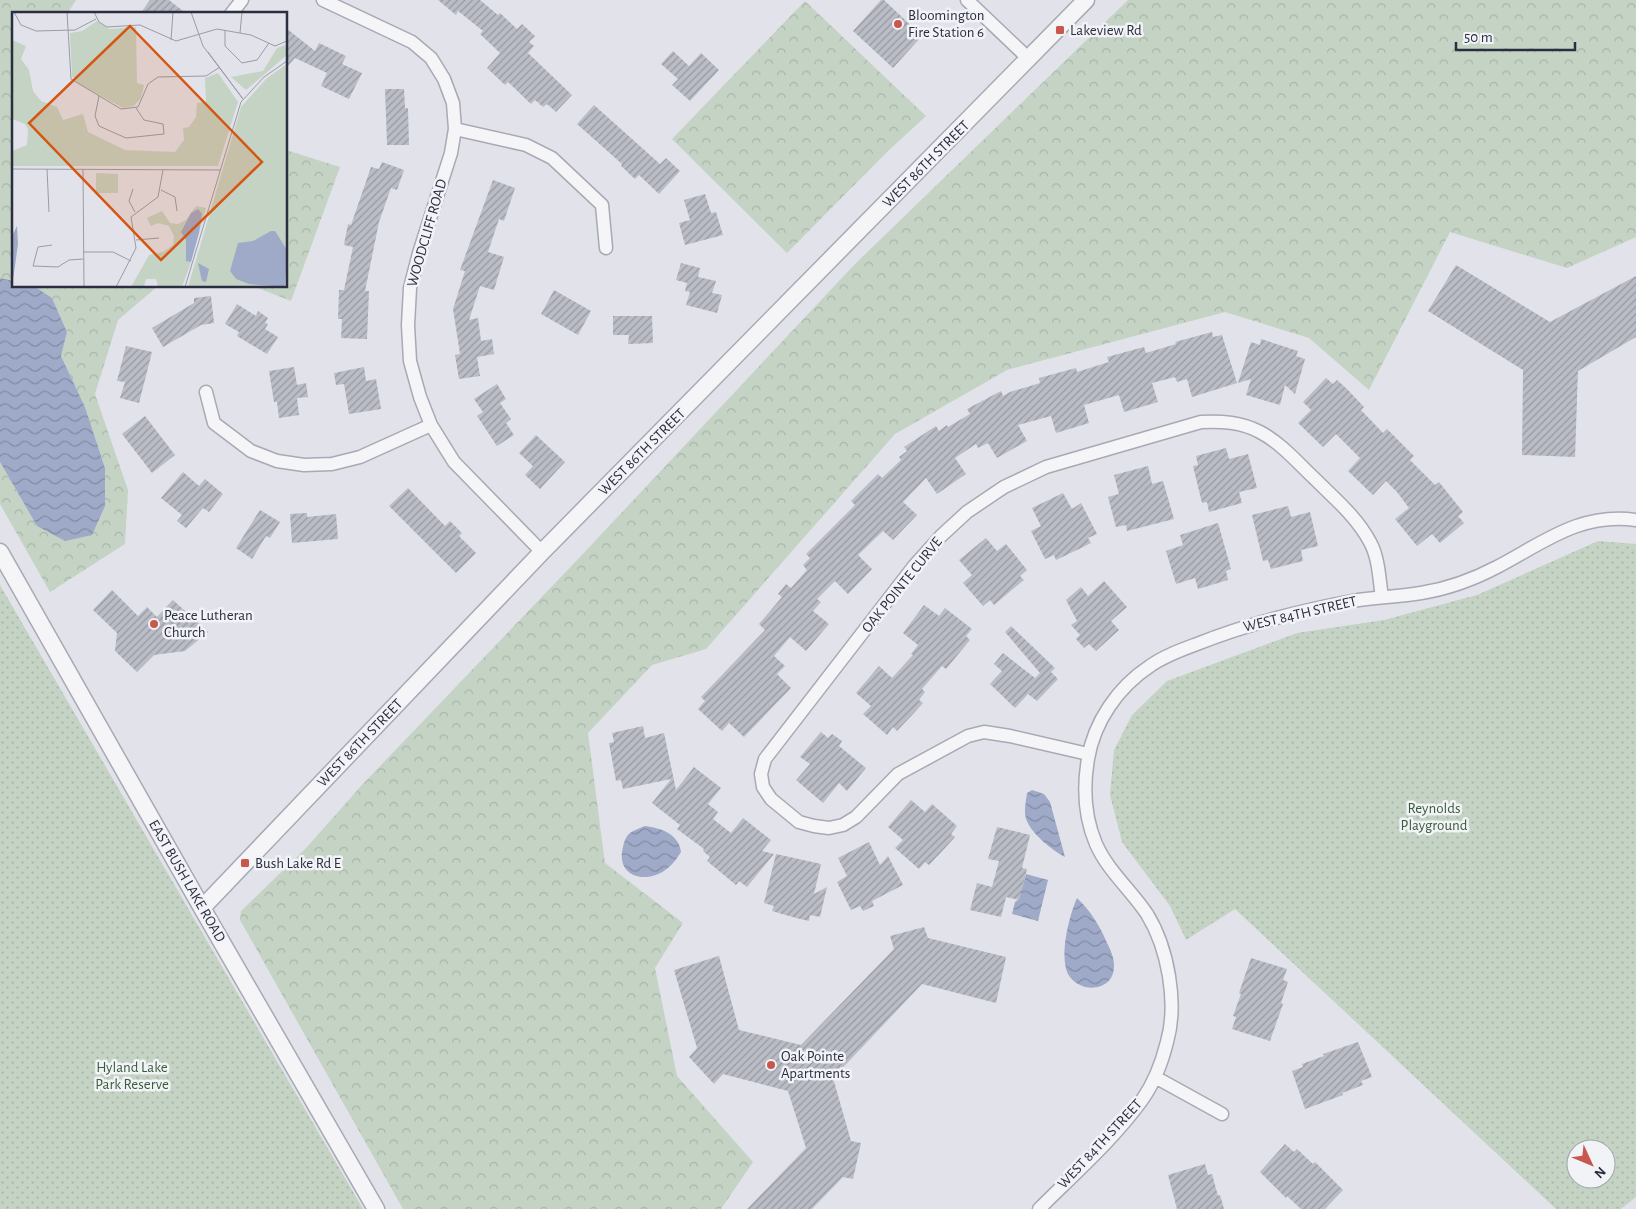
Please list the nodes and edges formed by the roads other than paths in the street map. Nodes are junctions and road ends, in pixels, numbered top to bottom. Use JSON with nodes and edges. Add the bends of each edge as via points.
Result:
{"nodes":[{"id":1,"x":242,"y":0,"type":"edge"},
{"id":2,"x":323,"y":0,"type":"edge"},
{"id":3,"x":966,"y":0,"type":"edge"},
{"id":4,"x":1086,"y":0,"type":"edge"},
{"id":5,"x":233,"y":12,"type":"edge"},
{"id":6,"x":1029,"y":59,"type":"junction"},
{"id":7,"x":455,"y":129,"type":"junction"},
{"id":8,"x":606,"y":248,"type":"dead end"},
{"id":9,"x":206,"y":392,"type":"dead end"},
{"id":10,"x":431,"y":425,"type":"junction"},
{"id":11,"x":1631,"y":519,"type":"edge"},
{"id":12,"x":0,"y":552,"type":"edge"},
{"id":13,"x":542,"y":552,"type":"junction"},
{"id":14,"x":1382,"y":597,"type":"junction"},
{"id":15,"x":1088,"y":754,"type":"junction"},
{"id":16,"x":202,"y":908,"type":"junction"},
{"id":17,"x":1155,"y":1077,"type":"junction"},
{"id":18,"x":1222,"y":1114,"type":"dead end"},
{"id":19,"x":376,"y":1209,"type":"edge"},
{"id":20,"x":1039,"y":1209,"type":"edge"}],
"edges":[{"from":1,"to":5,"type":"street"},
{"from":2,"to":7,"type":"street","name":"WOODCLIFF ROAD","via":[[412,42],[431,58],[453,103]]},
{"from":3,"to":6,"type":"street"},
{"from":4,"to":6,"type":"street","name":"WEST 86TH STREET"},
{"from":6,"to":13,"type":"street","name":"WEST 86TH STREET"},
{"from":7,"to":8,"type":"street","via":[[526,145],[552,158],[602,205]]},
{"from":7,"to":10,"type":"street","name":"WOODCLIFF ROAD","via":[[451,153],[410,288],[410,361]]},
{"from":9,"to":10,"type":"street","via":[[214,422],[251,451],[277,461],[304,465],[332,464],[360,457]]},
{"from":10,"to":13,"type":"street","name":"WOODCLIFF ROAD","via":[[454,462]]},
{"from":11,"to":14,"type":"street","name":"WEST 84TH STREET","via":[[1597,521],[1566,529],[1495,568],[1451,586],[1419,594]]},
{"from":12,"to":16,"type":"street","name":"EAST BUSH LAKE ROAD"},
{"from":13,"to":16,"type":"street","name":"WEST 86TH STREET"},
{"from":14,"to":15,"type":"street","name":"WEST 84TH STREET","via":[[1291,613],[1231,630],[1150,665],[1113,701],[1100,722]]},
{"from":14,"to":15,"type":"street","name":"OAK POINTE CURVE","via":[[1376,556],[1362,529],[1351,514],[1286,451],[1261,432],[1242,425],[1224,421],[1201,422],[1046,467],[1004,487],[967,512],[914,566],[765,759],[761,774],[763,787],[771,799],[799,822],[829,828],[843,825],[856,816],[898,774],[968,736],[984,732]]},
{"from":15,"to":17,"type":"street","name":"WEST 84TH STREET","via":[[1085,792],[1088,820],[1096,845],[1147,914],[1162,944],[1169,975],[1168,1040]]},
{"from":16,"to":19,"type":"street","name":"EAST BUSH LAKE ROAD"},
{"from":17,"to":18,"type":"street"},
{"from":17,"to":20,"type":"street","name":"WEST 84TH STREET","via":[[1143,1099],[1122,1125]]}]}
